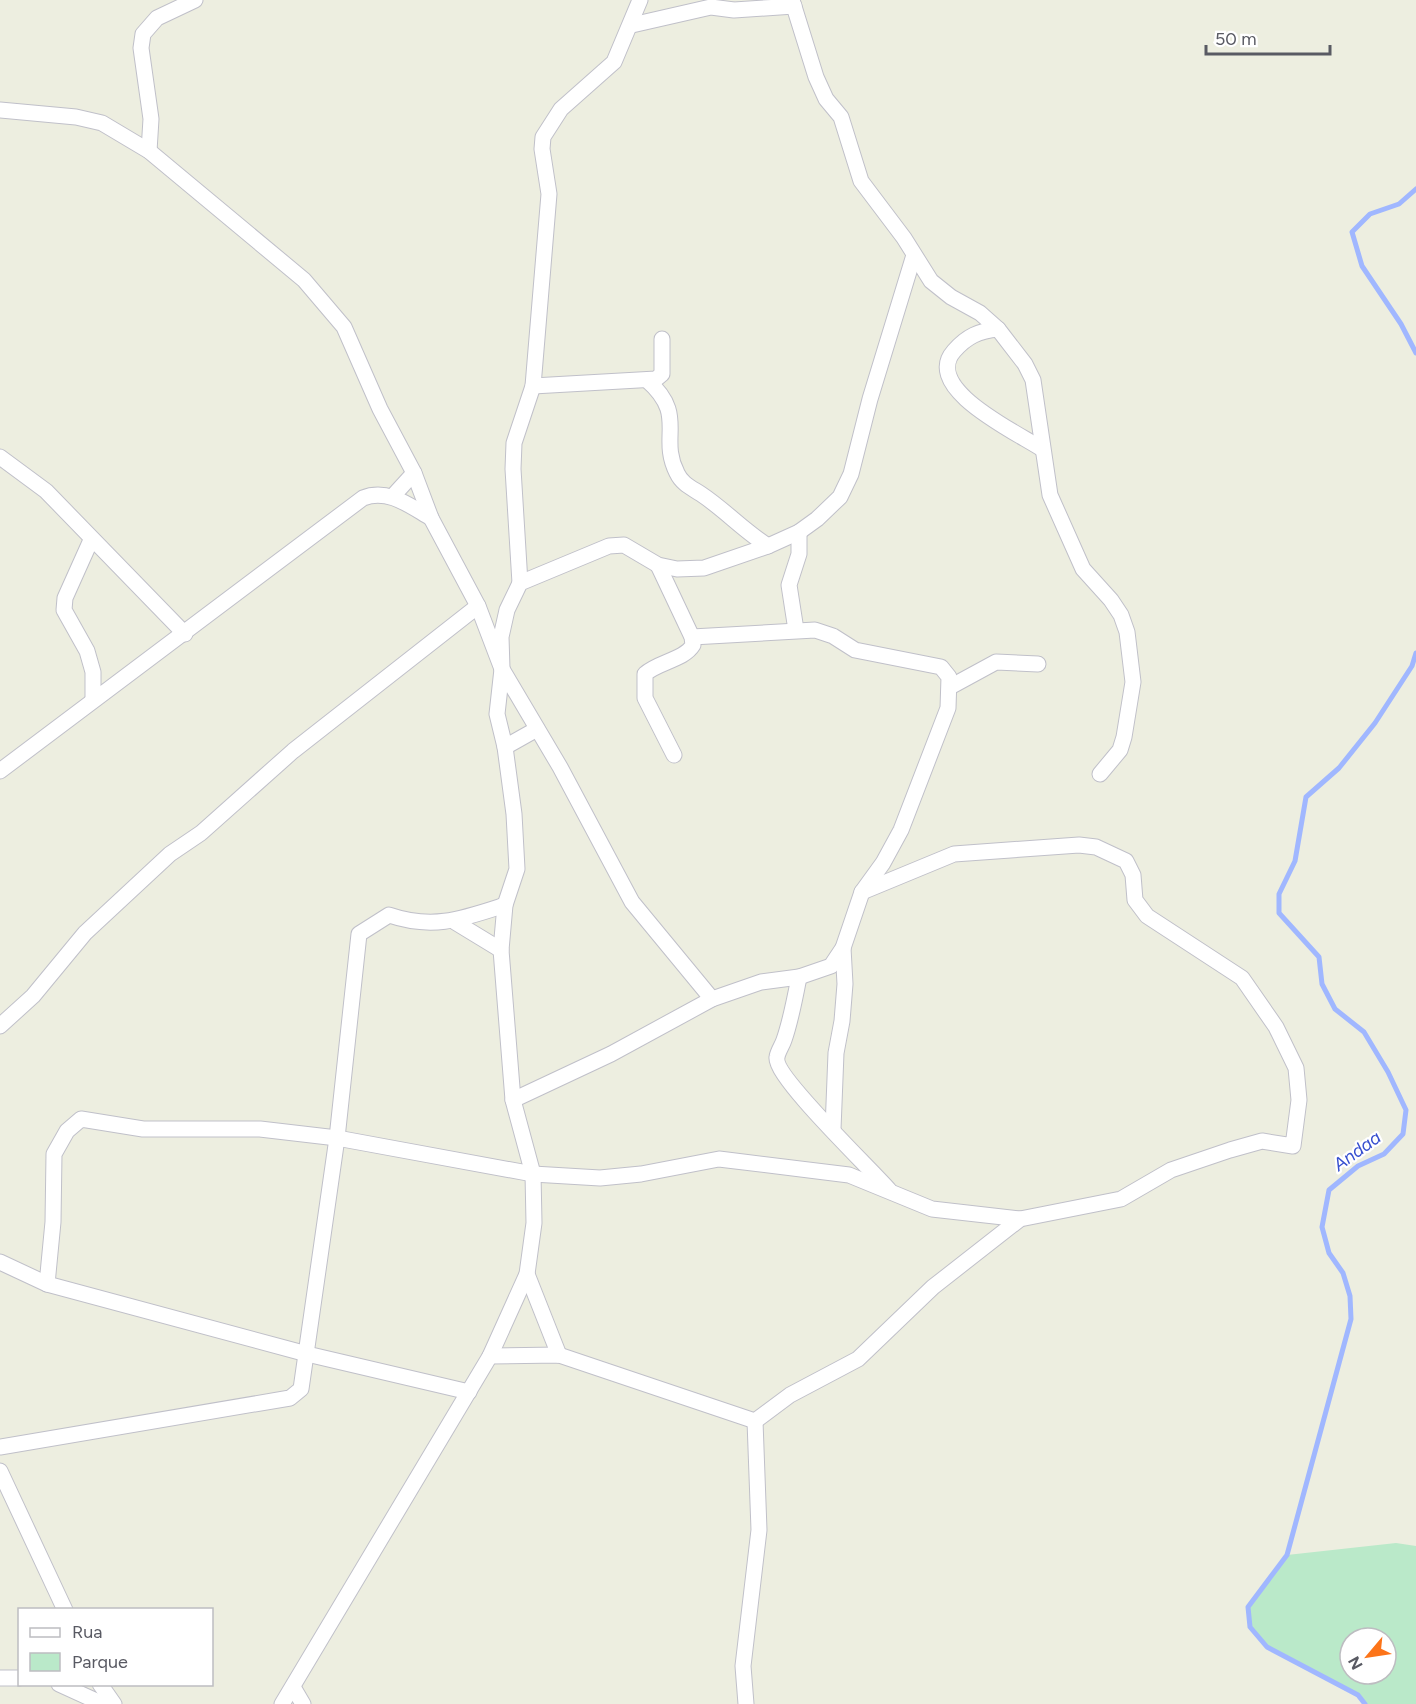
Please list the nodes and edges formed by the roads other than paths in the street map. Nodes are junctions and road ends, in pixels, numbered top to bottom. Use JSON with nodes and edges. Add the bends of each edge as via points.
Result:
{"nodes":[{"id":1,"x":195,"y":0,"type":"edge"},
{"id":2,"x":640,"y":0,"type":"edge"},
{"id":3,"x":793,"y":3,"type":"edge"},
{"id":4,"x":715,"y":4,"type":"edge"},
{"id":5,"x":632,"y":25,"type":"junction"},
{"id":6,"x":0,"y":110,"type":"edge"},
{"id":7,"x":148,"y":151,"type":"junction"},
{"id":8,"x":915,"y":255,"type":"junction"},
{"id":9,"x":998,"y":328,"type":"junction"},
{"id":10,"x":662,"y":339,"type":"dead end"},
{"id":11,"x":647,"y":380,"type":"junction"},
{"id":12,"x":533,"y":386,"type":"junction"},
{"id":13,"x":1042,"y":449,"type":"junction"},
{"id":14,"x":0,"y":457,"type":"edge"},
{"id":15,"x":414,"y":473,"type":"junction"},
{"id":16,"x":393,"y":496,"type":"junction"},
{"id":17,"x":431,"y":518,"type":"junction"},
{"id":18,"x":799,"y":532,"type":"junction"},
{"id":19,"x":91,"y":540,"type":"junction"},
{"id":20,"x":768,"y":546,"type":"junction"},
{"id":21,"x":658,"y":565,"type":"junction"},
{"id":22,"x":520,"y":583,"type":"junction"},
{"id":23,"x":478,"y":606,"type":"junction"},
{"id":24,"x":796,"y":630,"type":"junction"},
{"id":25,"x":185,"y":634,"type":"junction"},
{"id":26,"x":692,"y":637,"type":"junction"},
{"id":27,"x":1038,"y":664,"type":"dead end"},
{"id":28,"x":502,"y":669,"type":"junction"},
{"id":29,"x":950,"y":687,"type":"junction"},
{"id":30,"x":93,"y":699,"type":"junction"},
{"id":31,"x":537,"y":729,"type":"junction"},
{"id":32,"x":505,"y":747,"type":"junction"},
{"id":33,"x":674,"y":755,"type":"dead end"},
{"id":34,"x":0,"y":771,"type":"edge"},
{"id":35,"x":1100,"y":774,"type":"dead end"},
{"id":36,"x":862,"y":892,"type":"junction"},
{"id":37,"x":505,"y":905,"type":"junction"},
{"id":38,"x":455,"y":922,"type":"junction"},
{"id":39,"x":843,"y":948,"type":"junction"},
{"id":40,"x":501,"y":950,"type":"junction"},
{"id":41,"x":800,"y":977,"type":"junction"},
{"id":42,"x":712,"y":999,"type":"junction"},
{"id":43,"x":0,"y":1026,"type":"edge"},
{"id":44,"x":513,"y":1100,"type":"junction"},
{"id":45,"x":833,"y":1129,"type":"junction"},
{"id":46,"x":337,"y":1138,"type":"junction"},
{"id":47,"x":533,"y":1174,"type":"junction"},
{"id":48,"x":890,"y":1192,"type":"junction"},
{"id":49,"x":1020,"y":1220,"type":"junction"},
{"id":50,"x":0,"y":1262,"type":"edge"},
{"id":51,"x":527,"y":1274,"type":"junction"},
{"id":52,"x":47,"y":1284,"type":"junction"},
{"id":53,"x":306,"y":1354,"type":"junction"},
{"id":54,"x":559,"y":1355,"type":"junction"},
{"id":55,"x":490,"y":1356,"type":"junction"},
{"id":56,"x":469,"y":1392,"type":"junction"},
{"id":57,"x":755,"y":1422,"type":"junction"},
{"id":58,"x":0,"y":1447,"type":"edge"},
{"id":59,"x":0,"y":1470,"type":"edge"},
{"id":60,"x":64,"y":1608,"type":"edge"},
{"id":61,"x":0,"y":1678,"type":"edge"},
{"id":62,"x":18,"y":1678,"type":"edge"},
{"id":63,"x":63,"y":1686,"type":"edge"},
{"id":64,"x":101,"y":1686,"type":"edge"},
{"id":65,"x":293,"y":1687,"type":"junction"},
{"id":66,"x":103,"y":1704,"type":"edge"},
{"id":67,"x":114,"y":1704,"type":"edge"},
{"id":68,"x":282,"y":1704,"type":"edge"},
{"id":69,"x":303,"y":1704,"type":"edge"},
{"id":70,"x":746,"y":1704,"type":"edge"}],
"edges":[{"from":1,"to":7,"type":"street","via":[[157,18],[143,34],[141,48],[151,119]]},
{"from":2,"to":5,"type":"street"},
{"from":3,"to":4,"type":"street","via":[[734,10]]},
{"from":3,"to":8,"type":"street","via":[[816,77],[826,99],[841,117],[861,181]]},
{"from":4,"to":5,"type":"street"},
{"from":5,"to":12,"type":"street","via":[[614,62],[561,109],[543,137],[549,194]]},
{"from":6,"to":7,"type":"street","via":[[102,123]]},
{"from":7,"to":15,"type":"street","via":[[304,280],[344,327]]},
{"from":8,"to":9,"type":"street","via":[[931,281]]},
{"from":8,"to":18,"type":"street","via":[[851,474],[840,497]]},
{"from":9,"to":13,"type":"street","via":[[1033,380]]},
{"from":9,"to":13,"type":"street","via":[[965,339],[946,365],[949,375],[965,400]]},
{"from":10,"to":11,"type":"street","via":[[662,374]]},
{"from":11,"to":12,"type":"street"},
{"from":11,"to":20,"type":"street","via":[[662,393],[671,412],[672,457],[677,474],[686,486]]},
{"from":12,"to":22,"type":"street","via":[[514,443]]},
{"from":13,"to":35,"type":"street","via":[[1050,495],[1066,535],[1089,579],[1121,615],[1127,632],[1132,682],[1124,737],[1120,750]]},
{"from":14,"to":19,"type":"street","via":[[46,491]]},
{"from":15,"to":16,"type":"street"},
{"from":15,"to":17,"type":"street"},
{"from":16,"to":17,"type":"street"},
{"from":16,"to":25,"type":"street","via":[[372,494],[363,498]]},
{"from":17,"to":23,"type":"street"},
{"from":18,"to":20,"type":"street"},
{"from":18,"to":24,"type":"street","via":[[799,554],[789,585]]},
{"from":19,"to":25,"type":"street"},
{"from":19,"to":30,"type":"street","via":[[65,598],[64,610],[87,651],[93,672]]},
{"from":20,"to":21,"type":"street","via":[[704,568]]},
{"from":21,"to":22,"type":"street","via":[[618,544]]},
{"from":21,"to":26,"type":"street"},
{"from":22,"to":28,"type":"street","via":[[507,610],[501,637]]},
{"from":23,"to":28,"type":"street"},
{"from":23,"to":43,"type":"street","via":[[293,751],[201,833],[170,854],[85,933],[33,996]]},
{"from":24,"to":26,"type":"street"},
{"from":24,"to":29,"type":"street","via":[[833,636],[855,650],[942,667]]},
{"from":25,"to":30,"type":"street"},
{"from":26,"to":33,"type":"street","via":[[690,650],[652,668],[645,674],[643,684],[645,698]]},
{"from":27,"to":29,"type":"street","via":[[996,662]]},
{"from":28,"to":31,"type":"street"},
{"from":28,"to":32,"type":"street","via":[[497,714]]},
{"from":29,"to":36,"type":"street","via":[[948,708],[901,830],[884,863]]},
{"from":30,"to":34,"type":"street"},
{"from":31,"to":32,"type":"street"},
{"from":31,"to":42,"type":"street","via":[[632,902]]},
{"from":32,"to":37,"type":"street","via":[[517,869]]},
{"from":36,"to":39,"type":"street"},
{"from":36,"to":49,"type":"street","via":[[954,854],[1079,845],[1112,852],[1126,861],[1135,900],[1147,916],[1242,978],[1276,1027],[1296,1068],[1299,1100],[1293,1146],[1262,1141],[1171,1170],[1121,1199]]},
{"from":37,"to":38,"type":"street"},
{"from":37,"to":40,"type":"street"},
{"from":38,"to":40,"type":"street"},
{"from":38,"to":46,"type":"street","via":[[414,924],[389,915],[358,934]]},
{"from":39,"to":41,"type":"street","via":[[831,966]]},
{"from":39,"to":45,"type":"street","via":[[845,984],[836,1053]]},
{"from":40,"to":44,"type":"street"},
{"from":41,"to":42,"type":"street","via":[[761,982]]},
{"from":41,"to":45,"type":"street","via":[[777,1065],[797,1094]]},
{"from":42,"to":44,"type":"street","via":[[611,1054]]},
{"from":44,"to":47,"type":"street"},
{"from":45,"to":48,"type":"street"},
{"from":46,"to":47,"type":"street"},
{"from":46,"to":52,"type":"street","via":[[260,1129],[143,1128],[81,1119],[67,1131],[54,1154],[54,1222]]},
{"from":46,"to":53,"type":"street"},
{"from":47,"to":48,"type":"street","via":[[600,1178],[719,1159],[849,1175]]},
{"from":47,"to":51,"type":"street","via":[[534,1223]]},
{"from":48,"to":49,"type":"street","via":[[932,1209]]},
{"from":49,"to":57,"type":"street","via":[[933,1287],[858,1359],[790,1395]]},
{"from":50,"to":52,"type":"street"},
{"from":51,"to":54,"type":"street"},
{"from":51,"to":55,"type":"street"},
{"from":52,"to":53,"type":"street"},
{"from":53,"to":56,"type":"street"},
{"from":53,"to":58,"type":"street","via":[[302,1389],[290,1398]]},
{"from":54,"to":55,"type":"street"},
{"from":54,"to":57,"type":"street"},
{"from":55,"to":56,"type":"street"},
{"from":56,"to":65,"type":"street"},
{"from":57,"to":70,"type":"street","via":[[759,1530],[743,1666]]},
{"from":59,"to":60,"type":"street"},
{"from":61,"to":62,"type":"street"},
{"from":63,"to":66,"type":"street"},
{"from":64,"to":67,"type":"street"},
{"from":65,"to":68,"type":"street"},
{"from":65,"to":69,"type":"street"}]}
